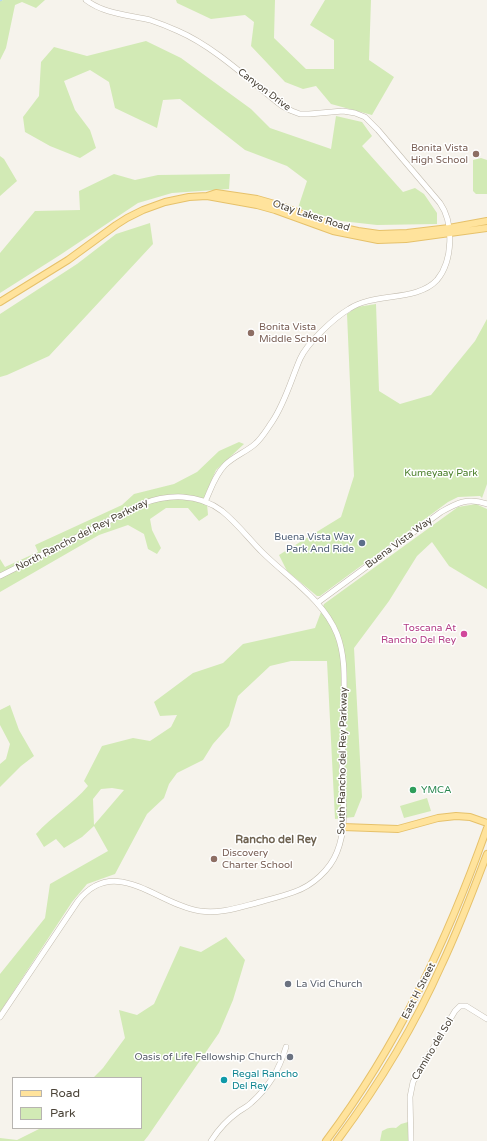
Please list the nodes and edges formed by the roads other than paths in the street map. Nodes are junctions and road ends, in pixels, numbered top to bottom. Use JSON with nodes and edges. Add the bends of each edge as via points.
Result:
{"nodes":[{"id":1,"x":86,"y":0,"type":"edge"},
{"id":2,"x":487,"y":221,"type":"edge"},
{"id":3,"x":487,"y":228,"type":"edge"},
{"id":4,"x":449,"y":231,"type":"junction"},
{"id":5,"x":0,"y":302,"type":"edge"},
{"id":6,"x":205,"y":502,"type":"junction"},
{"id":7,"x":487,"y":504,"type":"edge"},
{"id":8,"x":0,"y":576,"type":"edge"},
{"id":9,"x":317,"y":603,"type":"junction"},
{"id":10,"x":487,"y":822,"type":"edge"},
{"id":11,"x":343,"y":826,"type":"junction"},
{"id":12,"x":487,"y":828,"type":"edge"},
{"id":13,"x":487,"y":854,"type":"edge"},
{"id":14,"x":0,"y":1017,"type":"edge"},
{"id":15,"x":487,"y":1019,"type":"edge"},
{"id":16,"x":286,"y":1047,"type":"dead end"},
{"id":17,"x":210,"y":1141,"type":"edge"},
{"id":18,"x":326,"y":1141,"type":"edge"},
{"id":19,"x":336,"y":1141,"type":"edge"},
{"id":20,"x":411,"y":1141,"type":"edge"}],
"edges":[{"from":1,"to":4,"type":"street","name":"Canyon Drive","via":[[104,10],[151,20],[183,33],[213,50],[282,106],[292,111],[309,114],[343,111],[365,117],[440,203]]},
{"from":2,"to":4,"type":"main road","name":"Otay Lakes Road"},
{"from":3,"to":4,"type":"main road","name":"Otay Lakes Road"},
{"from":4,"to":5,"type":"main road","name":"Otay Lakes Road","via":[[379,234],[335,226],[257,199],[216,193],[188,197],[165,202],[127,218],[68,260]]},
{"from":4,"to":6,"type":"street","name":"Canyon Drive","via":[[448,258],[436,280],[415,292],[354,306],[316,337],[301,358],[272,422],[255,444],[221,469]]},
{"from":6,"to":8,"type":"street","name":"North Rancho del Rey Parkway","via":[[185,497],[153,500]]},
{"from":6,"to":9,"type":"street","name":"North Rancho del Rey Parkway","via":[[223,512]]},
{"from":7,"to":9,"type":"street","name":"Buena Vista Way","via":[[457,502]]},
{"from":9,"to":11,"type":"street","name":"South Rancho del Rey Parkway","via":[[326,613],[336,633],[343,657]]},
{"from":10,"to":11,"type":"main road","via":[[456,816],[398,829]]},
{"from":11,"to":14,"type":"street","name":"South Rancho del Rey Parkway","via":[[342,838],[332,862],[307,886],[236,908],[212,912],[189,909],[135,884],[120,881],[107,882],[92,888],[78,901]]},
{"from":12,"to":18,"type":"main road","name":"East H Street","via":[[420,991],[364,1088]]},
{"from":13,"to":19,"type":"main road","name":"East H Street","via":[[429,993],[373,1090]]},
{"from":15,"to":20,"type":"street","name":"Camino del Sol","via":[[466,1006],[460,1006],[452,1016],[413,1082],[410,1097]]},
{"from":16,"to":17,"type":"street","via":[[280,1066],[268,1086],[222,1126]]}]}
